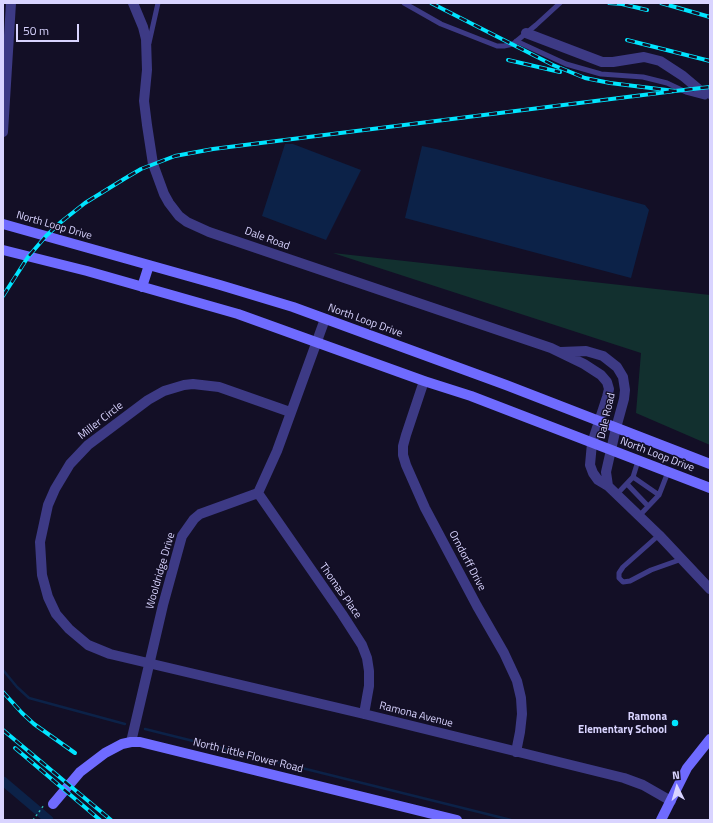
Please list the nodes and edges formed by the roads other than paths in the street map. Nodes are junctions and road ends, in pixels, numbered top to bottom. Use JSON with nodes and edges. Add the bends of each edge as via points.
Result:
{"nodes":[{"id":1,"x":11,"y":3,"type":"edge"},
{"id":2,"x":133,"y":3,"type":"edge"},
{"id":3,"x":158,"y":3,"type":"edge"},
{"id":4,"x":404,"y":3,"type":"edge"},
{"id":5,"x":560,"y":3,"type":"edge"},
{"id":6,"x":526,"y":33,"type":"junction"},
{"id":7,"x":516,"y":41,"type":"junction"},
{"id":8,"x":147,"y":53,"type":"junction"},
{"id":9,"x":710,"y":95,"type":"edge"},
{"id":10,"x":3,"y":132,"type":"edge"},
{"id":11,"x":3,"y":224,"type":"edge"},
{"id":12,"x":3,"y":250,"type":"edge"},
{"id":13,"x":149,"y":265,"type":"junction"},
{"id":14,"x":142,"y":287,"type":"junction"},
{"id":15,"x":325,"y":319,"type":"junction"},
{"id":16,"x":317,"y":341,"type":"junction"},
{"id":17,"x":559,"y":352,"type":"junction"},
{"id":18,"x":424,"y":381,"type":"junction"},
{"id":19,"x":290,"y":412,"type":"junction"},
{"id":20,"x":599,"y":421,"type":"junction"},
{"id":21,"x":616,"y":428,"type":"junction"},
{"id":22,"x":592,"y":443,"type":"junction"},
{"id":23,"x":611,"y":450,"type":"junction"},
{"id":24,"x":638,"y":461,"type":"junction"},
{"id":25,"x":710,"y":464,"type":"edge"},
{"id":26,"x":668,"y":472,"type":"junction"},
{"id":27,"x":633,"y":477,"type":"junction"},
{"id":28,"x":627,"y":484,"type":"junction"},
{"id":29,"x":608,"y":486,"type":"junction"},
{"id":30,"x":710,"y":488,"type":"edge"},
{"id":31,"x":258,"y":493,"type":"junction"},
{"id":32,"x":616,"y":494,"type":"junction"},
{"id":33,"x":659,"y":495,"type":"junction"},
{"id":34,"x":648,"y":506,"type":"junction"},
{"id":35,"x":639,"y":516,"type":"junction"},
{"id":36,"x":659,"y":535,"type":"junction"},
{"id":37,"x":682,"y":559,"type":"junction"},
{"id":38,"x":710,"y":589,"type":"edge"},
{"id":39,"x":150,"y":663,"type":"junction"},
{"id":40,"x":364,"y":714,"type":"junction"},
{"id":41,"x":710,"y":739,"type":"edge"},
{"id":42,"x":131,"y":742,"type":"junction"},
{"id":43,"x":516,"y":752,"type":"junction"},
{"id":44,"x":671,"y":800,"type":"junction"},
{"id":45,"x":48,"y":805,"type":"road end"},
{"id":46,"x":457,"y":820,"type":"edge"},
{"id":47,"x":661,"y":820,"type":"edge"}],
"edges":[{"from":1,"to":10,"type":"street"},
{"from":2,"to":8,"type":"street","name":"Dale Road","via":[[143,27]]},
{"from":3,"to":8,"type":"lane"},
{"from":4,"to":7,"type":"lane","via":[[441,24],[497,46],[513,44]]},
{"from":5,"to":6,"type":"lane"},
{"from":6,"to":7,"type":"lane"},
{"from":6,"to":9,"type":"street","via":[[602,62],[644,57],[660,61],[702,92]]},
{"from":7,"to":9,"type":"lane","via":[[566,64],[601,74],[643,77],[703,97]]},
{"from":8,"to":17,"type":"street","name":"Dale Road","via":[[144,100],[154,164],[158,180],[169,203],[187,222],[209,232]]},
{"from":11,"to":13,"type":"main road","name":"North Loop Drive"},
{"from":12,"to":14,"type":"main road","name":"North Loop Drive"},
{"from":13,"to":14,"type":"main road"},
{"from":13,"to":15,"type":"main road","name":"North Loop Drive","via":[[262,297]]},
{"from":14,"to":16,"type":"main road","name":"North Loop Drive","via":[[238,314]]},
{"from":15,"to":16,"type":"street"},
{"from":15,"to":20,"type":"main road","name":"North Loop Drive"},
{"from":16,"to":18,"type":"main road","name":"North Loop Drive"},
{"from":16,"to":19,"type":"street"},
{"from":17,"to":20,"type":"street","name":"Dale Road","via":[[584,364],[607,382],[609,389]]},
{"from":17,"to":21,"type":"street","name":"Dale Road","via":[[595,353],[617,367],[623,378],[625,390]]},
{"from":18,"to":22,"type":"main road","name":"North Loop Drive","via":[[471,396]]},
{"from":18,"to":43,"type":"street","name":"Orndorff Drive","via":[[406,435],[403,455],[424,508],[504,652],[517,681],[522,714]]},
{"from":19,"to":31,"type":"street","via":[[277,451]]},
{"from":19,"to":39,"type":"street","name":"Miller Circle","via":[[219,387],[193,384],[164,391],[88,444],[70,464],[55,489],[48,505],[40,556],[43,583],[56,614],[88,645],[110,654]]},
{"from":20,"to":21,"type":"main road","name":"North Loop Drive"},
{"from":20,"to":22,"type":"street","name":"Dale Road"},
{"from":21,"to":23,"type":"street","name":"Dale Road"},
{"from":21,"to":25,"type":"main road","name":"North Loop Drive"},
{"from":22,"to":23,"type":"main road","name":"North Loop Drive"},
{"from":22,"to":29,"type":"street","name":"Dale Road","via":[[590,465],[598,480]]},
{"from":23,"to":24,"type":"main road","name":"North Loop Drive"},
{"from":23,"to":29,"type":"street","name":"Dale Road","via":[[606,472]]},
{"from":24,"to":26,"type":"main road","name":"North Loop Drive"},
{"from":24,"to":27,"type":"lane"},
{"from":26,"to":30,"type":"main road","name":"North Loop Drive"},
{"from":26,"to":33,"type":"lane"},
{"from":27,"to":28,"type":"lane"},
{"from":27,"to":33,"type":"lane"},
{"from":28,"to":32,"type":"lane"},
{"from":28,"to":34,"type":"lane"},
{"from":29,"to":32,"type":"street","name":"Dale Road"},
{"from":31,"to":39,"type":"street","name":"Wooldridge Drive","via":[[206,512],[194,519],[187,528],[177,552]]},
{"from":31,"to":40,"type":"street","name":"Thomas Place","via":[[362,645],[367,658],[370,686]]},
{"from":32,"to":35,"type":"street","name":"Dale Road"},
{"from":33,"to":34,"type":"lane"},
{"from":34,"to":35,"type":"lane"},
{"from":35,"to":36,"type":"street","name":"Dale Road"},
{"from":36,"to":37,"type":"street","name":"Dale Road"},
{"from":36,"to":37,"type":"lane","via":[[623,567],[619,578],[623,582],[630,581]]},
{"from":37,"to":38,"type":"street","name":"Dale Road"},
{"from":39,"to":40,"type":"street","name":"Ramona Avenue"},
{"from":39,"to":42,"type":"street","name":"Wooldridge Drive"},
{"from":40,"to":43,"type":"street","name":"Ramona Avenue"},
{"from":41,"to":44,"type":"main road","via":[[687,768]]},
{"from":42,"to":45,"type":"main road","name":"North Little Flower Road","via":[[105,753]]},
{"from":42,"to":46,"type":"main road","name":"North Little Flower Road","via":[[150,744]]},
{"from":43,"to":44,"type":"street","name":"Ramona Avenue","via":[[624,778]]},
{"from":44,"to":47,"type":"main road"}]}
